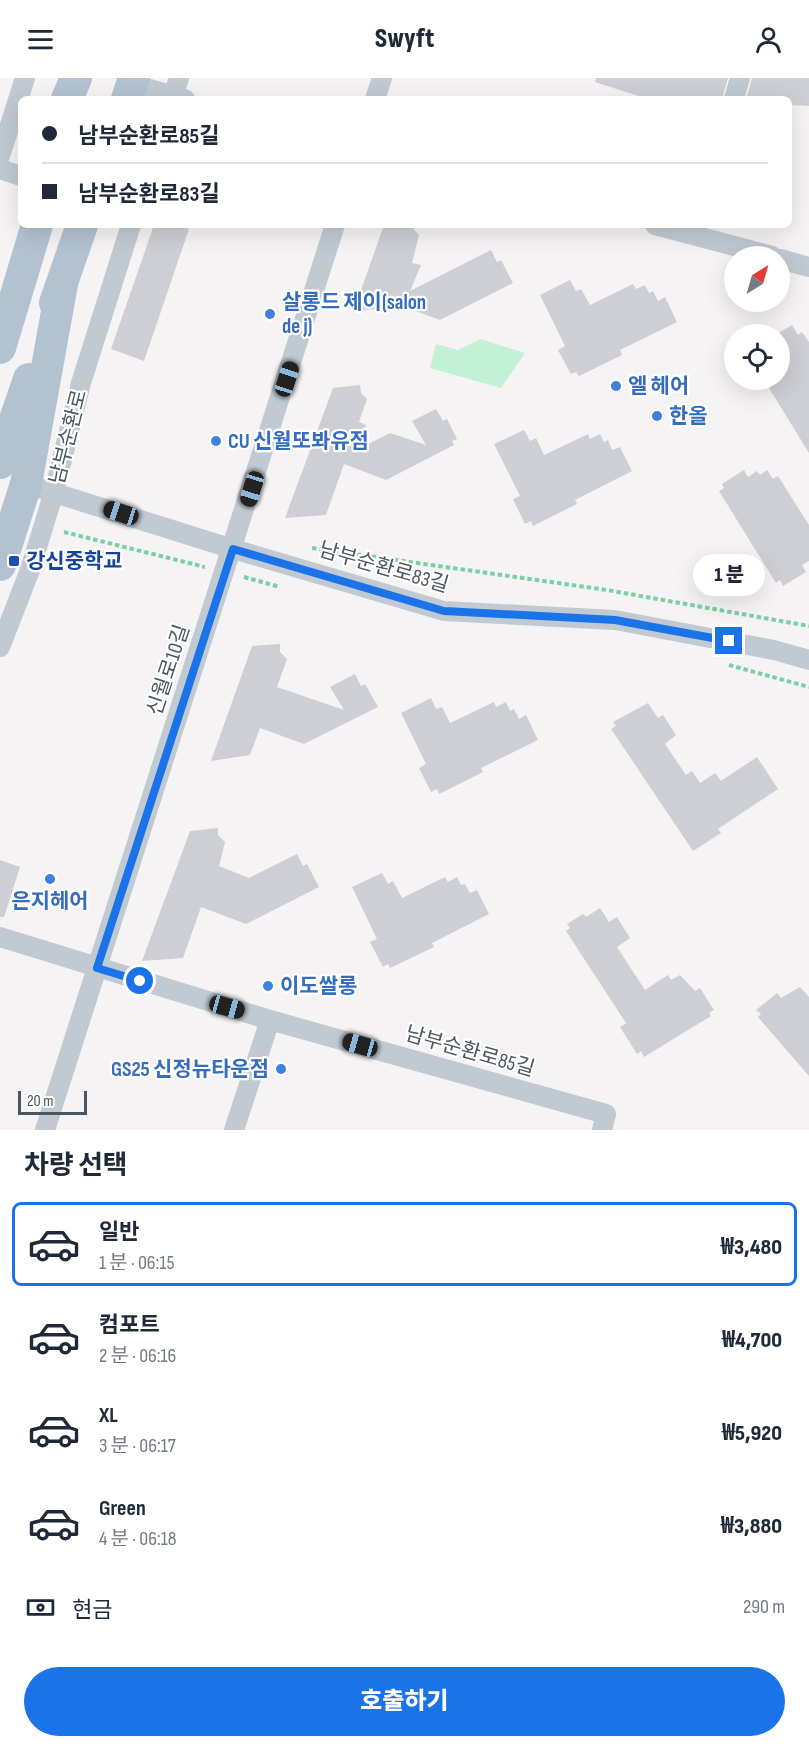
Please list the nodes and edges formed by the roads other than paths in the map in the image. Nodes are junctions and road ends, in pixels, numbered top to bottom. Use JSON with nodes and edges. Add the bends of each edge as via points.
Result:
{"nodes":[{"id":1,"x":25,"y":78,"type":"edge"},
{"id":2,"x":76,"y":78,"type":"edge"},
{"id":3,"x":82,"y":78,"type":"edge"},
{"id":4,"x":382,"y":78,"type":"edge"},
{"id":5,"x":740,"y":78,"type":"edge"},
{"id":6,"x":131,"y":87,"type":"edge"},
{"id":7,"x":177,"y":93,"type":"edge"},
{"id":8,"x":19,"y":96,"type":"edge"},
{"id":9,"x":68,"y":96,"type":"edge"},
{"id":10,"x":76,"y":96,"type":"edge"},
{"id":11,"x":376,"y":96,"type":"edge"},
{"id":12,"x":735,"y":96,"type":"edge"},
{"id":13,"x":18,"y":100,"type":"edge"},
{"id":14,"x":0,"y":156,"type":"edge"},
{"id":15,"x":0,"y":169,"type":"edge"},
{"id":16,"x":18,"y":175,"type":"edge"},
{"id":17,"x":18,"y":221,"type":"edge"},
{"id":18,"x":36,"y":228,"type":"edge"},
{"id":19,"x":81,"y":228,"type":"edge"},
{"id":20,"x":130,"y":228,"type":"edge"},
{"id":21,"x":334,"y":228,"type":"edge"},
{"id":22,"x":680,"y":228,"type":"edge"},
{"id":23,"x":696,"y":230,"type":"edge"},
{"id":24,"x":743,"y":246,"type":"edge"},
{"id":25,"x":790,"y":262,"type":"edge"},
{"id":26,"x":809,"y":267,"type":"edge"},
{"id":27,"x":0,"y":275,"type":"edge"},
{"id":28,"x":62,"y":284,"type":"junction"},
{"id":29,"x":0,"y":348,"type":"edge"},
{"id":30,"x":0,"y":463,"type":"edge"},
{"id":31,"x":40,"y":488,"type":"junction"},
{"id":32,"x":233,"y":549,"type":"junction"},
{"id":33,"x":0,"y":565,"type":"edge"},
{"id":34,"x":0,"y":647,"type":"edge"},
{"id":35,"x":809,"y":660,"type":"edge"},
{"id":36,"x":0,"y":937,"type":"edge"},
{"id":37,"x":97,"y":968,"type":"junction"},
{"id":38,"x":270,"y":1020,"type":"junction"},
{"id":39,"x":45,"y":1130,"type":"edge"},
{"id":40,"x":234,"y":1130,"type":"edge"},
{"id":41,"x":602,"y":1130,"type":"edge"}],
"edges":[{"from":1,"to":8,"type":"street"},
{"from":2,"to":9,"type":"main road"},
{"from":3,"to":10,"type":"main road"},
{"from":4,"to":11,"type":"street"},
{"from":5,"to":12,"type":"street"},
{"from":6,"to":7,"type":"street"},
{"from":13,"to":14,"type":"street"},
{"from":15,"to":16,"type":"street"},
{"from":17,"to":27,"type":"main road"},
{"from":18,"to":29,"type":"main road"},
{"from":19,"to":28,"type":"main road","name":"남부순환로"},
{"from":20,"to":31,"type":"street","name":"남부순환로","via":[[81,383]]},
{"from":21,"to":32,"type":"street","name":"신월로10길"},
{"from":22,"to":23,"type":"street"},
{"from":23,"to":24,"type":"street"},
{"from":25,"to":26,"type":"street"},
{"from":28,"to":30,"type":"main road","name":"남부순환로"},
{"from":28,"to":31,"type":"main road","name":"남부순환로"},
{"from":31,"to":32,"type":"street","name":"남부순환로83길"},
{"from":31,"to":33,"type":"main road","name":"남부순환로"},
{"from":31,"to":34,"type":"street","name":"남부순환로","via":[[30,570]]},
{"from":32,"to":35,"type":"street","name":"남부순환로83길","via":[[444,611],[615,620]]},
{"from":32,"to":37,"type":"street","name":"신월로10길"},
{"from":36,"to":37,"type":"street","name":"남부순환로85길"},
{"from":37,"to":38,"type":"street","name":"남부순환로85길"},
{"from":37,"to":39,"type":"street","name":"신월로10길"},
{"from":38,"to":40,"type":"street"},
{"from":38,"to":41,"type":"street","name":"남부순환로85길","via":[[606,1114]]}]}
